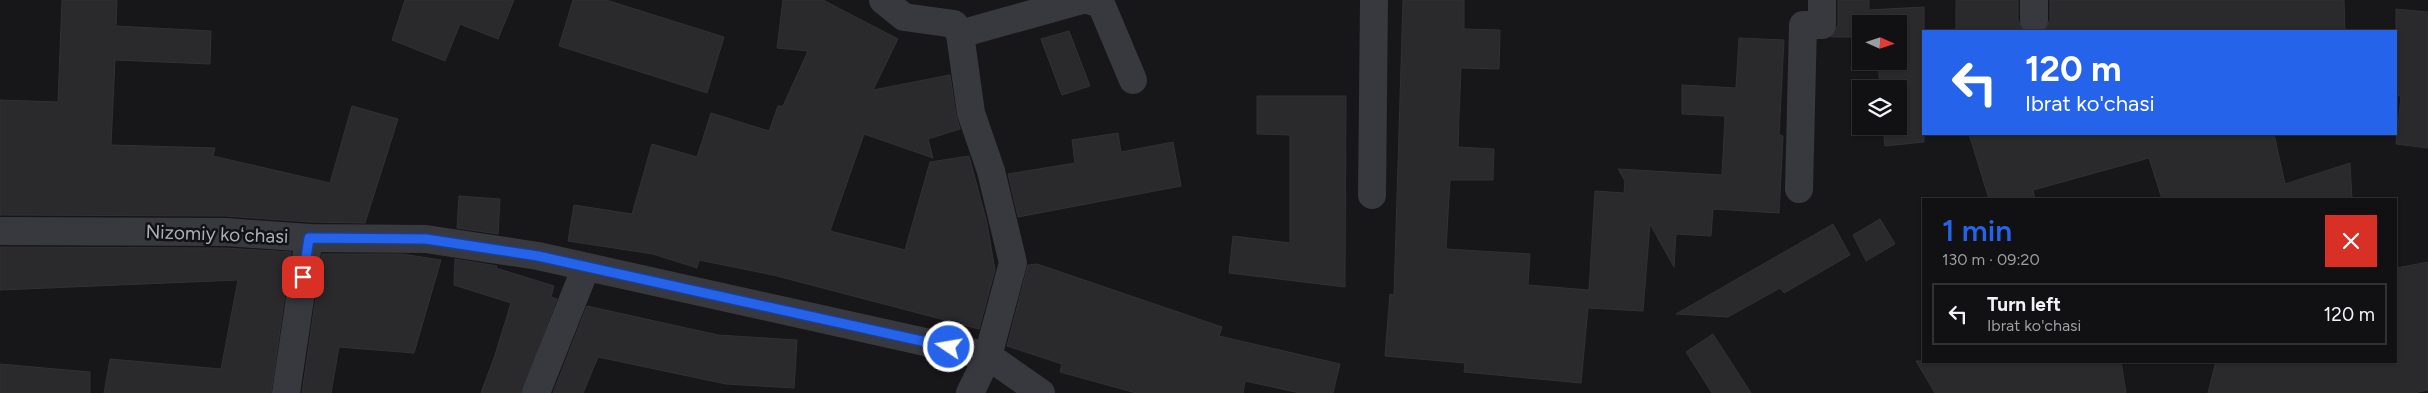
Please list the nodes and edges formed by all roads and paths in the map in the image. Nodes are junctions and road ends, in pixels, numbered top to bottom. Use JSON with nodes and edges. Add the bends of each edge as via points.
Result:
{"nodes":[{"id":1,"x":883,"y":0,"type":"edge"},
{"id":2,"x":1082,"y":0,"type":"edge"},
{"id":3,"x":1088,"y":0,"type":"edge"},
{"id":4,"x":1374,"y":0,"type":"edge"},
{"id":5,"x":1822,"y":0,"type":"edge"},
{"id":6,"x":960,"y":34,"type":"junction"},
{"id":7,"x":1133,"y":80,"type":"dead end"},
{"id":8,"x":1799,"y":189,"type":"dead end"},
{"id":9,"x":1372,"y":195,"type":"dead end"},
{"id":10,"x":0,"y":231,"type":"edge"},
{"id":11,"x":309,"y":238,"type":"junction"},
{"id":12,"x":586,"y":267,"type":"junction"},
{"id":13,"x":988,"y":356,"type":"junction"},
{"id":14,"x":286,"y":393,"type":"edge"},
{"id":15,"x":536,"y":393,"type":"edge"},
{"id":16,"x":970,"y":393,"type":"edge"},
{"id":17,"x":1040,"y":393,"type":"edge"}],
"edges":[{"from":1,"to":6,"type":"street","via":[[904,17],[954,24]]},
{"from":2,"to":6,"type":"street"},
{"from":3,"to":7,"type":"street","via":[[1101,4]]},
{"from":4,"to":9,"type":"street"},
{"from":5,"to":8,"type":"street","via":[[1822,26],[1803,25]]},
{"from":6,"to":13,"type":"street","via":[[971,113],[991,170],[1014,263]]},
{"from":10,"to":11,"type":"street","name":"Nizomiy koʻchasi","via":[[226,232]]},
{"from":11,"to":12,"type":"street","name":"Nizomiy koʻchasi","via":[[426,239],[538,256]]},
{"from":11,"to":14,"type":"street"},
{"from":12,"to":13,"type":"street","name":"Nizomiy koʻchasi"},
{"from":12,"to":15,"type":"street"},
{"from":13,"to":16,"type":"street"},
{"from":13,"to":17,"type":"street","name":"Nizomiy koʻchasi"}]}
